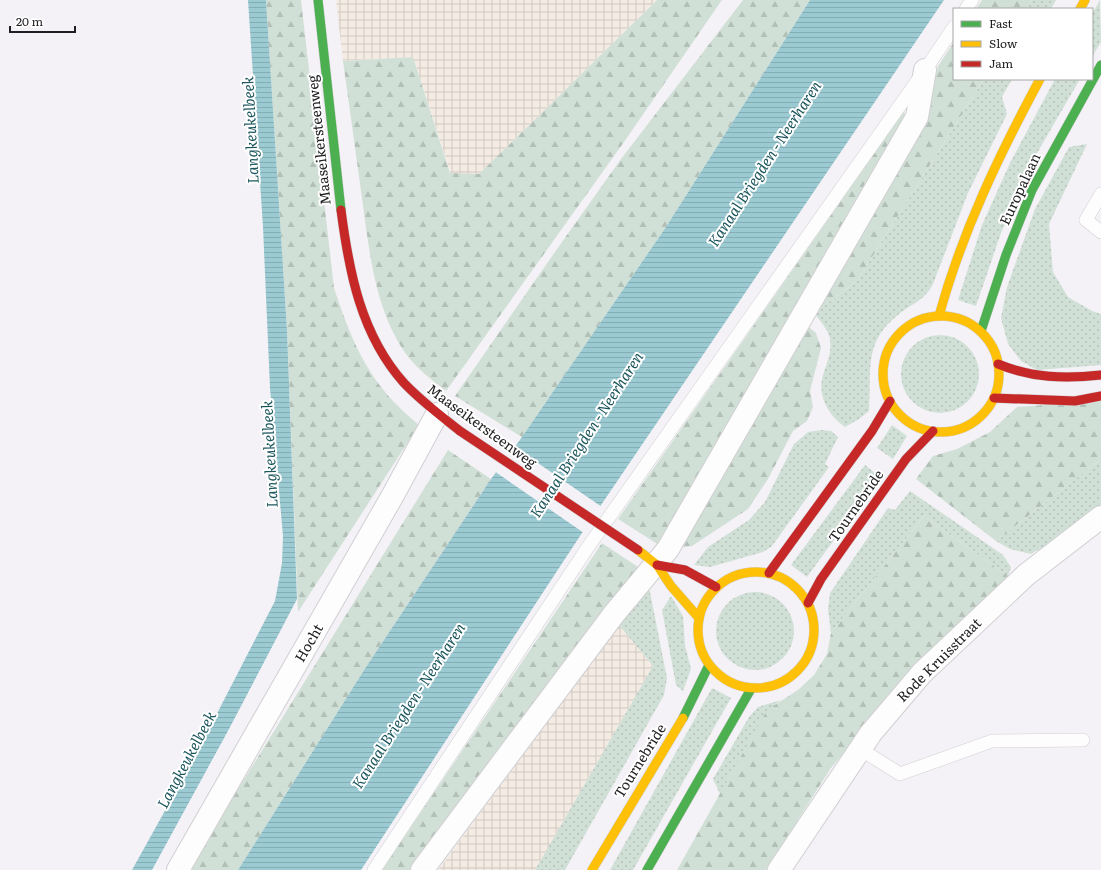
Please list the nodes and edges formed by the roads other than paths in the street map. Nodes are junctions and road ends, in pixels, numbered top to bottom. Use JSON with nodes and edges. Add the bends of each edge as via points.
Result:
{"nodes":[{"id":1,"x":318,"y":0,"type":"edge"},
{"id":2,"x":953,"y":28,"type":"edge"},
{"id":3,"x":1101,"y":65,"type":"edge"},
{"id":4,"x":925,"y":70,"type":"junction"},
{"id":5,"x":1093,"y":79,"type":"edge"},
{"id":6,"x":1039,"y":80,"type":"edge"},
{"id":7,"x":1093,"y":80,"type":"edge"},
{"id":8,"x":1101,"y":194,"type":"edge"},
{"id":9,"x":1101,"y":232,"type":"edge"},
{"id":10,"x":939,"y":316,"type":"junction"},
{"id":11,"x":981,"y":331,"type":"junction"},
{"id":12,"x":998,"y":364,"type":"junction"},
{"id":13,"x":1101,"y":375,"type":"edge"},
{"id":14,"x":1101,"y":396,"type":"edge"},
{"id":15,"x":994,"y":398,"type":"junction"},
{"id":16,"x":890,"y":401,"type":"junction"},
{"id":17,"x":437,"y":414,"type":"junction"},
{"id":18,"x":933,"y":431,"type":"junction"},
{"id":19,"x":1101,"y":517,"type":"edge"},
{"id":20,"x":657,"y":565,"type":"junction"},
{"id":21,"x":769,"y":573,"type":"junction"},
{"id":22,"x":716,"y":587,"type":"junction"},
{"id":23,"x":808,"y":603,"type":"junction"},
{"id":24,"x":698,"y":618,"type":"junction"},
{"id":25,"x":709,"y":665,"type":"junction"},
{"id":26,"x":751,"y":689,"type":"junction"},
{"id":27,"x":1083,"y":740,"type":"dead end"},
{"id":28,"x":860,"y":749,"type":"junction"},
{"id":29,"x":178,"y":870,"type":"edge"},
{"id":30,"x":374,"y":870,"type":"edge"},
{"id":31,"x":422,"y":870,"type":"edge"},
{"id":32,"x":592,"y":870,"type":"edge"},
{"id":33,"x":647,"y":870,"type":"edge"},
{"id":34,"x":779,"y":870,"type":"edge"}],
"edges":[{"from":1,"to":17,"type":"main road","name":"Maaseikersteenweg","via":[[344,243],[357,295],[367,322],[389,364]]},
{"from":2,"to":4,"type":"lane"},
{"from":3,"to":5,"type":"main road","name":"Europalaan"},
{"from":4,"to":20,"type":"street","via":[[917,117]]},
{"from":4,"to":30,"type":"lane","via":[[588,546]]},
{"from":6,"to":10,"type":"main road","via":[[984,189],[958,253]]},
{"from":7,"to":11,"type":"main road","name":"Europalaan","via":[[1032,190],[1006,255]]},
{"from":8,"to":9,"type":"lane","via":[[1086,220]]},
{"from":10,"to":11,"type":"main road","via":[[956,317]]},
{"from":10,"to":16,"type":"main road","via":[[909,325],[890,345],[883,375],[884,388]]},
{"from":11,"to":12,"type":"main road","via":[[995,351]]},
{"from":12,"to":13,"type":"main road","via":[[1036,377],[1070,378]]},
{"from":12,"to":15,"type":"main road","via":[[999,377]]},
{"from":14,"to":15,"type":"main road","via":[[1075,401]]},
{"from":15,"to":18,"type":"main road","via":[[983,414],[965,426],[953,431]]},
{"from":16,"to":18,"type":"main road","via":[[903,417],[917,427]]},
{"from":16,"to":21,"type":"main road","via":[[872,431]]},
{"from":17,"to":20,"type":"main road","name":"Maaseikersteenweg","bridge":true},
{"from":17,"to":29,"type":"street","name":"Hocht","via":[[394,496]]},
{"from":18,"to":23,"type":"main road","name":"Tournebride","via":[[906,459],[821,578]]},
{"from":19,"to":28,"type":"street","name":"Rode Kruisstraat","via":[[1026,575],[928,667]]},
{"from":20,"to":22,"type":"main road","name":"Maaseikersteenweg","via":[[685,570]]},
{"from":20,"to":24,"type":"main road","name":"Maaseikersteenweg"},
{"from":20,"to":31,"type":"street","via":[[614,614]]},
{"from":21,"to":22,"type":"main road","via":[[744,573],[733,576]]},
{"from":21,"to":23,"type":"main road","via":[[788,581]]},
{"from":22,"to":24,"type":"main road"},
{"from":23,"to":26,"type":"main road","via":[[815,628],[814,640],[806,661],[785,682],[769,688]]},
{"from":24,"to":25,"type":"main road","via":[[699,643],[702,655]]},
{"from":25,"to":26,"type":"main road","via":[[728,682]]},
{"from":25,"to":32,"type":"main road","name":"Tournebride","via":[[680,724]]},
{"from":26,"to":33,"type":"main road"},
{"from":27,"to":28,"type":"lane","via":[[992,741],[900,774]]},
{"from":28,"to":34,"type":"street","name":"Rode Kruisstraat"}]}
